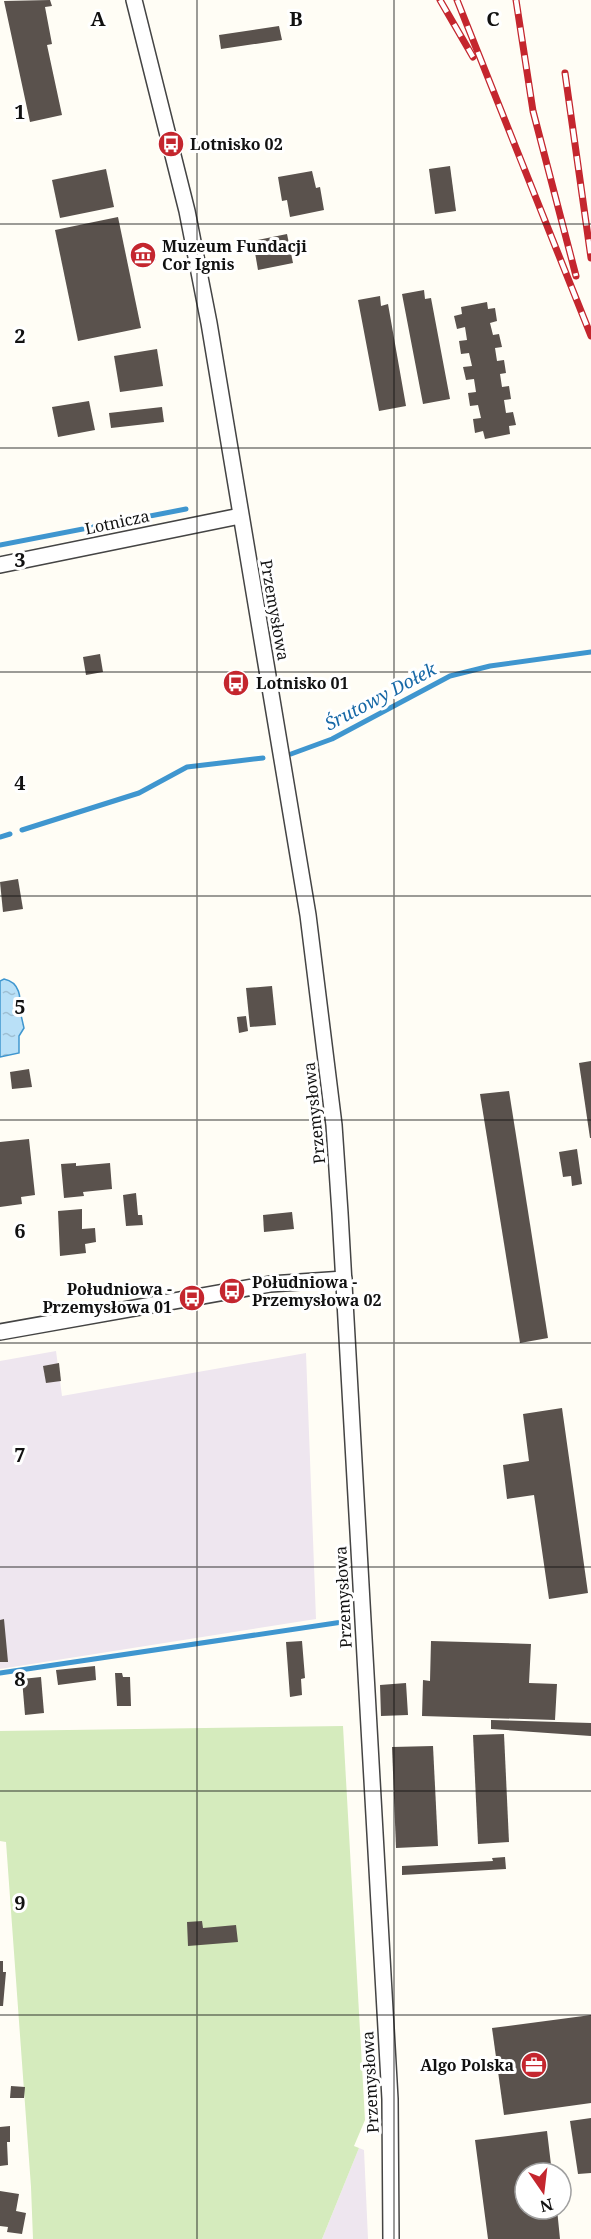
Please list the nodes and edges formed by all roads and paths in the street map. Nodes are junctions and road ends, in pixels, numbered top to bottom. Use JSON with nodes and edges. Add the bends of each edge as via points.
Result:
{"nodes":[{"id":1,"x":134,"y":0,"type":"edge"},
{"id":2,"x":240,"y":516,"type":"junction"},
{"id":3,"x":0,"y":565,"type":"edge"},
{"id":4,"x":344,"y":1279,"type":"junction"},
{"id":5,"x":0,"y":1332,"type":"edge"},
{"id":6,"x":391,"y":2239,"type":"edge"}],
"edges":[{"from":1,"to":2,"type":"street","name":"Przemysłowa","via":[[187,211]]},
{"from":2,"to":3,"type":"street","name":"Lotnicza"},
{"from":2,"to":4,"type":"street","name":"Przemysłowa","via":[[316,971],[334,1125]]},
{"from":4,"to":5,"type":"street","via":[[270,1284]]},
{"from":4,"to":6,"type":"street","name":"Przemysłowa","via":[[390,2099]]}]}
